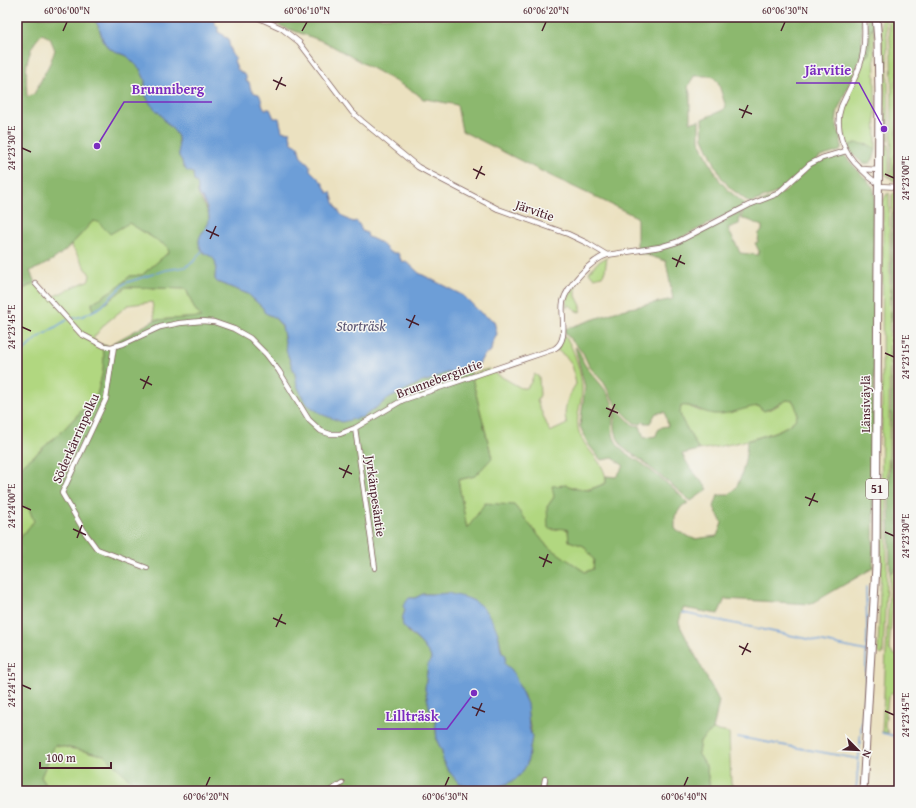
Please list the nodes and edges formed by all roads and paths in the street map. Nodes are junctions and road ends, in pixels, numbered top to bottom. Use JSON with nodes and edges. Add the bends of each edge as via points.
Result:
{"nodes":[{"id":1,"x":257,"y":17,"type":"edge"},
{"id":2,"x":864,"y":17,"type":"edge"},
{"id":3,"x":876,"y":17,"type":"edge"},
{"id":4,"x":846,"y":151,"type":"junction"},
{"id":5,"x":862,"y":170,"type":"junction"},
{"id":6,"x":879,"y":170,"type":"junction"},
{"id":7,"x":879,"y":184,"type":"junction"},
{"id":8,"x":899,"y":187,"type":"edge"},
{"id":9,"x":607,"y":254,"type":"junction"},
{"id":10,"x":35,"y":283,"type":"dead end"},
{"id":11,"x":114,"y":346,"type":"junction"},
{"id":12,"x":355,"y":428,"type":"junction"},
{"id":13,"x":147,"y":568,"type":"dead end"},
{"id":14,"x":375,"y":568,"type":"dead end"},
{"id":15,"x":545,"y":779,"type":"dead end"},
{"id":16,"x":342,"y":783,"type":"dead end"},
{"id":17,"x":330,"y":791,"type":"edge"},
{"id":18,"x":543,"y":791,"type":"edge"},
{"id":19,"x":863,"y":791,"type":"edge"}],
"edges":[{"from":1,"to":9,"type":"street","name":"Järvitie","via":[[281,28],[299,42],[352,112],[418,167],[498,209],[568,234]]},
{"from":2,"to":4,"type":"street","via":[[862,57],[839,116]]},
{"from":3,"to":6,"type":"main road","name":"Länsiväylä","number":"51","via":[[879,64]]},
{"from":4,"to":5,"type":"street"},
{"from":4,"to":9,"type":"street","via":[[810,164],[777,194],[749,205],[677,242],[660,247]]},
{"from":5,"to":6,"type":"street"},
{"from":5,"to":7,"type":"street"},
{"from":6,"to":7,"type":"main road","name":"Länsiväylä","number":"51"},
{"from":7,"to":8,"type":"street"},
{"from":7,"to":19,"type":"main road","name":"Länsiväylä","number":"51","via":[[876,566]]},
{"from":9,"to":12,"type":"street","name":"Brunnebergintie","via":[[575,281],[566,293],[562,310],[563,334],[558,347],[403,400]]},
{"from":10,"to":11,"type":"street","via":[[82,334],[100,344]]},
{"from":11,"to":12,"type":"street","name":"Brunnebergintie","via":[[160,327],[202,321],[218,322],[243,334],[261,348],[317,428],[335,435]]},
{"from":11,"to":13,"type":"street","name":"Söderkärrinpolku","via":[[106,399],[62,493],[97,549]]},
{"from":12,"to":14,"type":"street","name":"Jyrkänpesäntie"},
{"from":15,"to":18,"type":"street"},
{"from":16,"to":17,"type":"street"}]}
